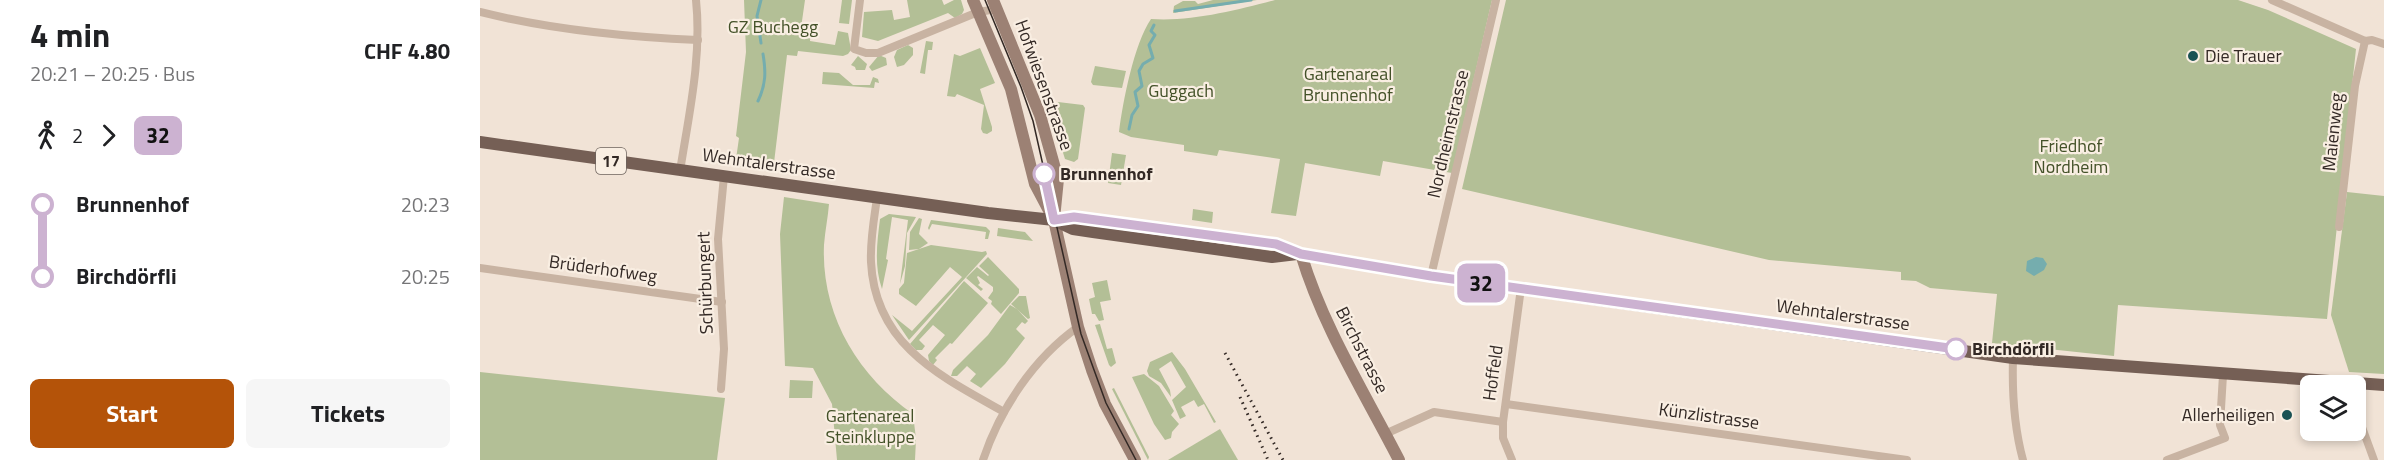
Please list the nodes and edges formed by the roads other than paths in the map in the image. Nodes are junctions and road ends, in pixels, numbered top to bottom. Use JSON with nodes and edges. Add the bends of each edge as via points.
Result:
{"nodes":[{"id":1,"x":696,"y":0,"type":"edge"},
{"id":2,"x":860,"y":0,"type":"edge"},
{"id":3,"x":973,"y":0,"type":"edge"},
{"id":4,"x":1496,"y":0,"type":"edge"},
{"id":5,"x":2272,"y":0,"type":"edge"},
{"id":6,"x":995,"y":5,"type":"edge"},
{"id":7,"x":480,"y":12,"type":"edge"},
{"id":8,"x":978,"y":12,"type":"junction"},
{"id":9,"x":698,"y":40,"type":"junction"},
{"id":10,"x":2365,"y":41,"type":"junction"},
{"id":11,"x":2384,"y":44,"type":"edge"},
{"id":12,"x":480,"y":142,"type":"edge"},
{"id":13,"x":680,"y":171,"type":"junction"},
{"id":14,"x":724,"y":176,"type":"junction"},
{"id":15,"x":877,"y":198,"type":"junction"},
{"id":16,"x":1054,"y":220,"type":"junction"},
{"id":17,"x":2339,"y":227,"type":"dead end"},
{"id":18,"x":1301,"y":254,"type":"junction"},
{"id":19,"x":480,"y":268,"type":"edge"},
{"id":20,"x":1431,"y":276,"type":"junction"},
{"id":21,"x":1521,"y":288,"type":"junction"},
{"id":22,"x":722,"y":302,"type":"junction"},
{"id":23,"x":1077,"y":327,"type":"junction"},
{"id":24,"x":2013,"y":358,"type":"junction"},
{"id":25,"x":2223,"y":375,"type":"junction"},
{"id":26,"x":2300,"y":380,"type":"edge"},
{"id":27,"x":2366,"y":384,"type":"edge"},
{"id":28,"x":2384,"y":385,"type":"edge"},
{"id":29,"x":721,"y":389,"type":"dead end"},
{"id":30,"x":1506,"y":404,"type":"junction"},
{"id":31,"x":1004,"y":412,"type":"junction"},
{"id":32,"x":1503,"y":422,"type":"junction"},
{"id":33,"x":1385,"y":434,"type":"junction"},
{"id":34,"x":2366,"y":438,"type":"edge"},
{"id":35,"x":983,"y":460,"type":"edge"},
{"id":36,"x":1135,"y":460,"type":"edge"},
{"id":37,"x":1399,"y":460,"type":"edge"},
{"id":38,"x":1512,"y":460,"type":"edge"},
{"id":39,"x":1907,"y":460,"type":"edge"},
{"id":40,"x":2024,"y":460,"type":"edge"},
{"id":41,"x":2167,"y":460,"type":"edge"},
{"id":42,"x":2374,"y":460,"type":"edge"}],
"edges":[{"from":1,"to":9,"type":"street"},
{"from":2,"to":8,"type":"street","via":[[854,49],[867,53],[878,53]]},
{"from":3,"to":8,"type":"street","name":"Hofwiesenstrasse"},
{"from":4,"to":20,"type":"street","name":"Nordheimstrasse"},
{"from":5,"to":10,"type":"street"},
{"from":6,"to":8,"type":"street"},
{"from":6,"to":16,"type":"street","name":"Hofwiesenstrasse","via":[[1040,115],[1058,179]]},
{"from":7,"to":9,"type":"street","via":[[577,31]]},
{"from":8,"to":16,"type":"street","name":"Hofwiesenstrasse","via":[[1011,89],[1035,184]]},
{"from":9,"to":13,"type":"street"},
{"from":10,"to":11,"type":"street"},
{"from":10,"to":17,"type":"street","name":"Maienweg","via":[[2355,86]]},
{"from":12,"to":13,"type":"main road","name":"Wehntalerstrasse","number":"17"},
{"from":13,"to":14,"type":"main road","name":"Wehntalerstrasse","number":"17"},
{"from":14,"to":15,"type":"main road","name":"Wehntalerstrasse","number":"17"},
{"from":14,"to":22,"type":"street","name":"Schürbungert","via":[[718,239]]},
{"from":15,"to":16,"type":"main road","name":"Wehntalerstrasse","number":"17"},
{"from":15,"to":31,"type":"street","via":[[871,265],[890,325],[906,347],[933,372]]},
{"from":16,"to":18,"type":"main road","name":"Wehntalerstrasse","number":"17","via":[[1074,217],[1276,244]]},
{"from":16,"to":23,"type":"street","name":"Hofwiesenstrasse"},
{"from":18,"to":20,"type":"main road","name":"Wehntalerstrasse","number":"17"},
{"from":18,"to":33,"type":"street","name":"Birchstrasse","via":[[1331,333]]},
{"from":19,"to":22,"type":"street","name":"Brüderhofweg"},
{"from":20,"to":21,"type":"main road","name":"Wehntalerstrasse","number":"17"},
{"from":21,"to":24,"type":"main road","name":"Wehntalerstrasse","number":"17"},
{"from":21,"to":30,"type":"street","name":"Hoffeld"},
{"from":22,"to":29,"type":"street","name":"Schürbungert"},
{"from":23,"to":31,"type":"street","via":[[1056,342]]},
{"from":23,"to":36,"type":"street","name":"Hofwiesenstrasse","via":[[1105,404]]},
{"from":24,"to":25,"type":"main road","name":"Wehntalerstrasse","number":"17"},
{"from":24,"to":40,"type":"street","via":[[2014,411]]},
{"from":25,"to":26,"type":"main road","name":"Wehntalerstrasse","number":"17"},
{"from":25,"to":41,"type":"street","via":[[2220,425],[2225,438]]},
{"from":27,"to":28,"type":"main road","name":"Wehntalerstrasse","number":"17"},
{"from":30,"to":32,"type":"street","name":"Hoffeld"},
{"from":30,"to":39,"type":"street","name":"Künzlistrasse"},
{"from":31,"to":35,"type":"street"},
{"from":32,"to":33,"type":"street","via":[[1434,412]]},
{"from":32,"to":38,"type":"street","name":"Hoffeld","via":[[1503,438]]},
{"from":33,"to":37,"type":"street","name":"Birchstrasse"},
{"from":34,"to":42,"type":"street"}]}
